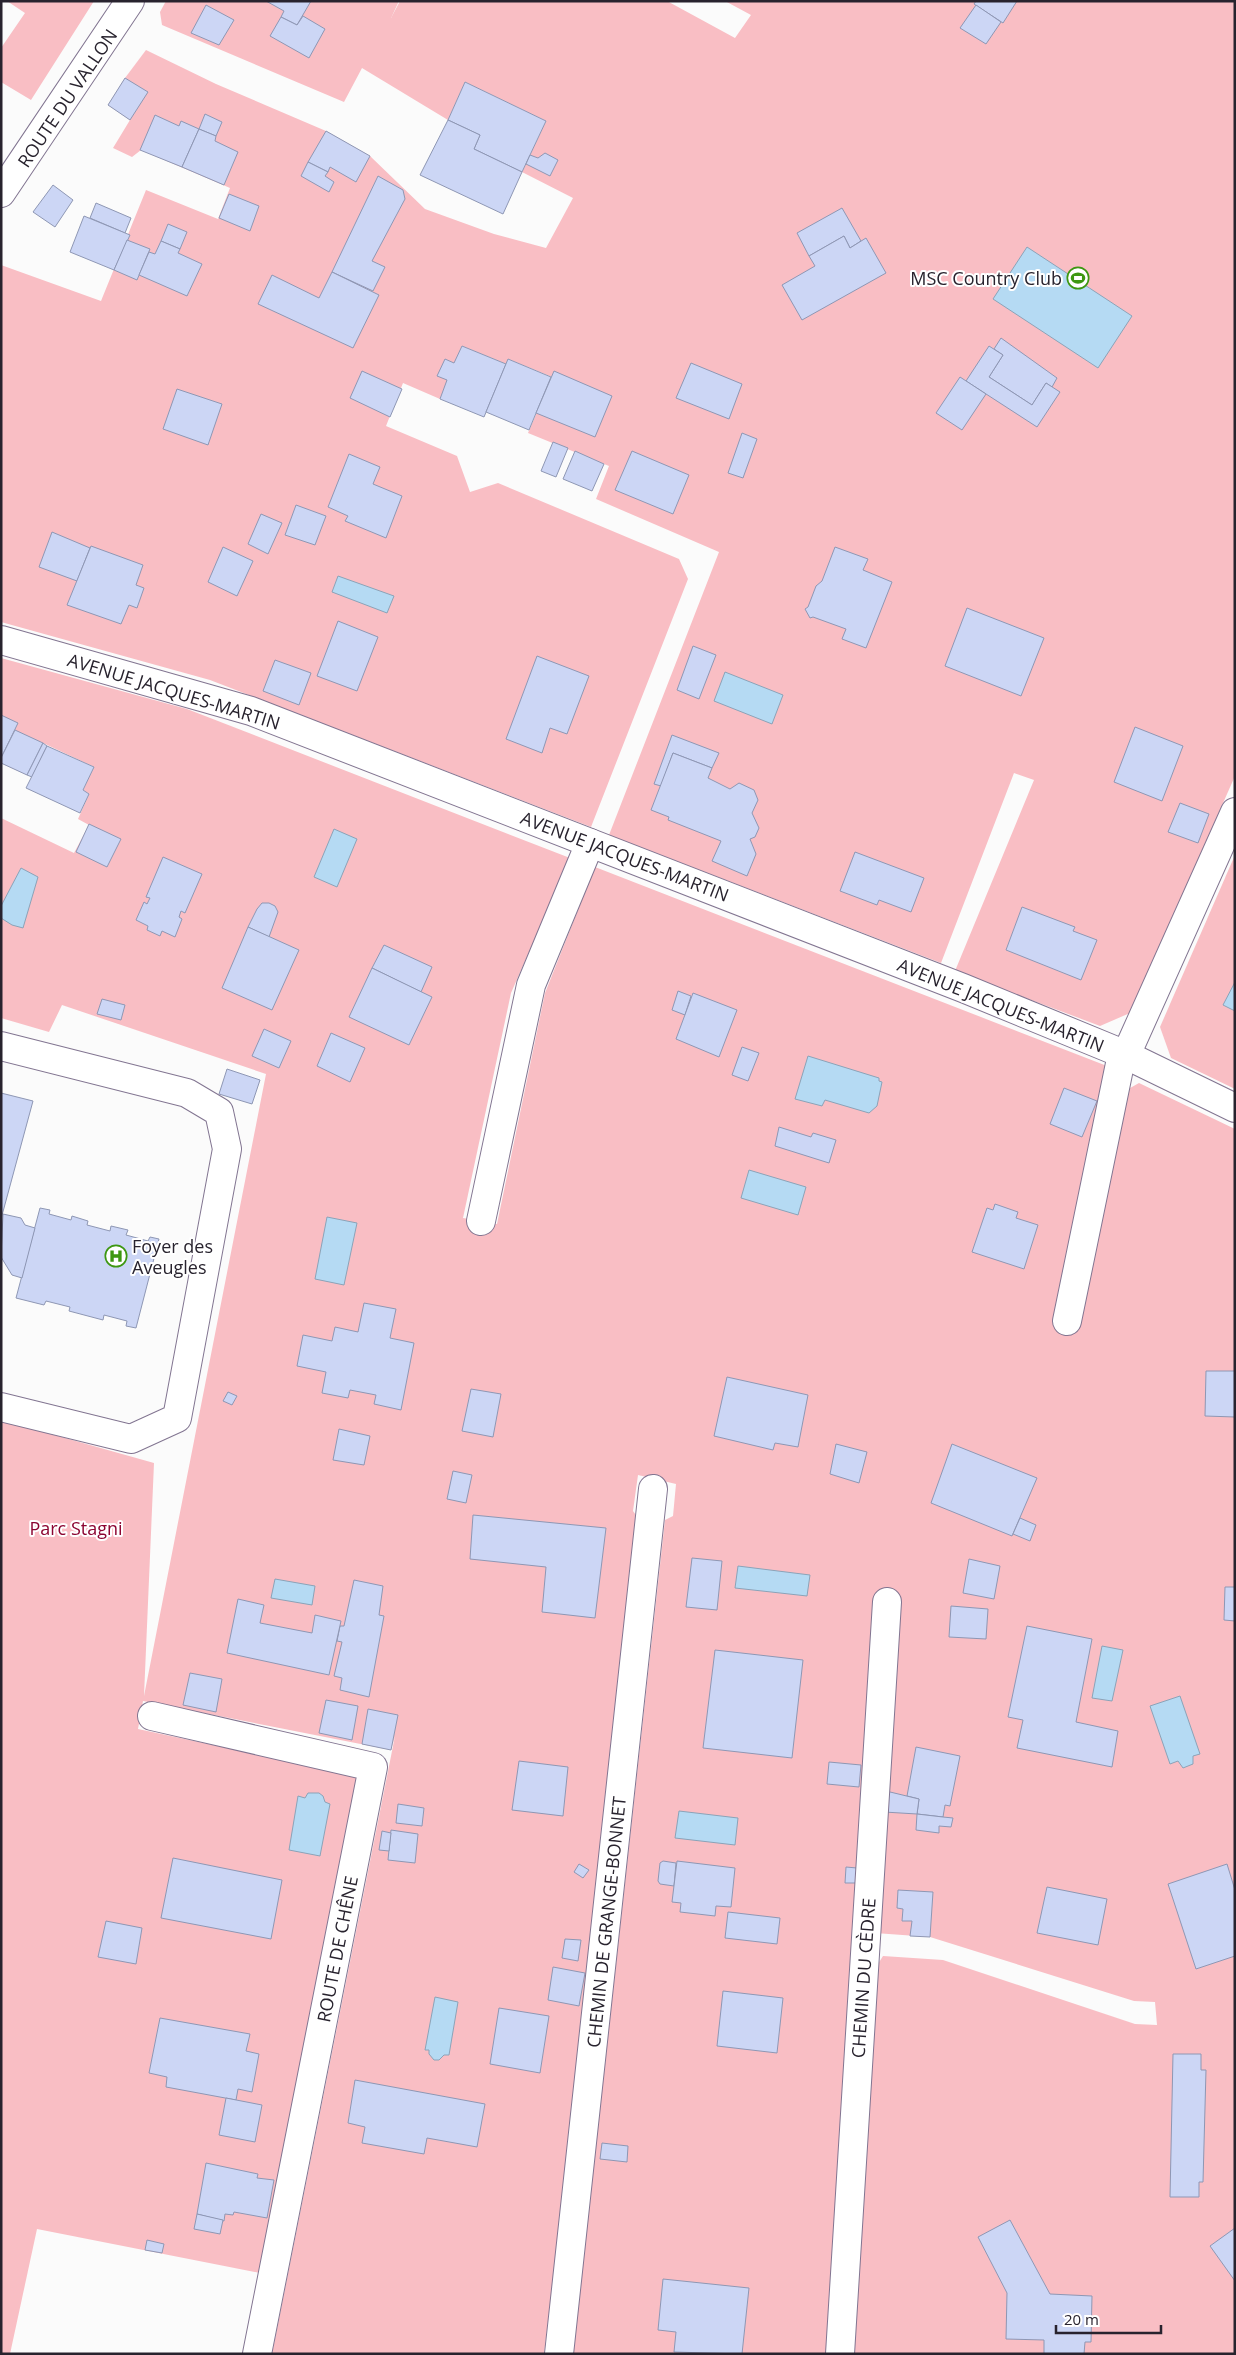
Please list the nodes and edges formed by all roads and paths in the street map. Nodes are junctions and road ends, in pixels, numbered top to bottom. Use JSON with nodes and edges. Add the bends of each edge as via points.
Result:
{"nodes":[{"id":1,"x":130,"y":1,"type":"edge"},
{"id":2,"x":1,"y":193,"type":"edge"},
{"id":3,"x":1,"y":640,"type":"edge"},
{"id":4,"x":1235,"y":812,"type":"edge"},
{"id":5,"x":590,"y":842,"type":"junction"},
{"id":6,"x":1,"y":1046,"type":"edge"},
{"id":7,"x":1124,"y":1054,"type":"junction"},
{"id":8,"x":1235,"y":1108,"type":"edge"},
{"id":9,"x":481,"y":1221,"type":"dead end"},
{"id":10,"x":1067,"y":1321,"type":"dead end"},
{"id":11,"x":1,"y":1407,"type":"edge"},
{"id":12,"x":653,"y":1489,"type":"dead end"},
{"id":13,"x":887,"y":1602,"type":"dead end"},
{"id":14,"x":152,"y":1716,"type":"dead end"},
{"id":15,"x":257,"y":2354,"type":"edge"},
{"id":16,"x":559,"y":2354,"type":"edge"},
{"id":17,"x":840,"y":2354,"type":"edge"}],
"edges":[{"from":1,"to":2,"type":"street","name":"ROUTE DU VALLON"},
{"from":3,"to":5,"type":"street","name":"AVENUE JACQUES-MARTIN","via":[[251,710]]},
{"from":4,"to":7,"type":"street"},
{"from":5,"to":7,"type":"street","name":"AVENUE JACQUES-MARTIN"},
{"from":5,"to":9,"type":"street","via":[[531,985]]},
{"from":6,"to":11,"type":"street","via":[[187,1093],[219,1112],[228,1149],[177,1418],[131,1439]]},
{"from":7,"to":8,"type":"street","name":"AVENUE JACQUES-MARTIN"},
{"from":7,"to":10,"type":"street"},
{"from":12,"to":16,"type":"street","name":"CHEMIN DE GRANGE-BONNET"},
{"from":13,"to":17,"type":"street","name":"CHEMIN DU CÈDRE"},
{"from":14,"to":15,"type":"street","name":"ROUTE DE CHÊNE","via":[[373,1767]]}]}
